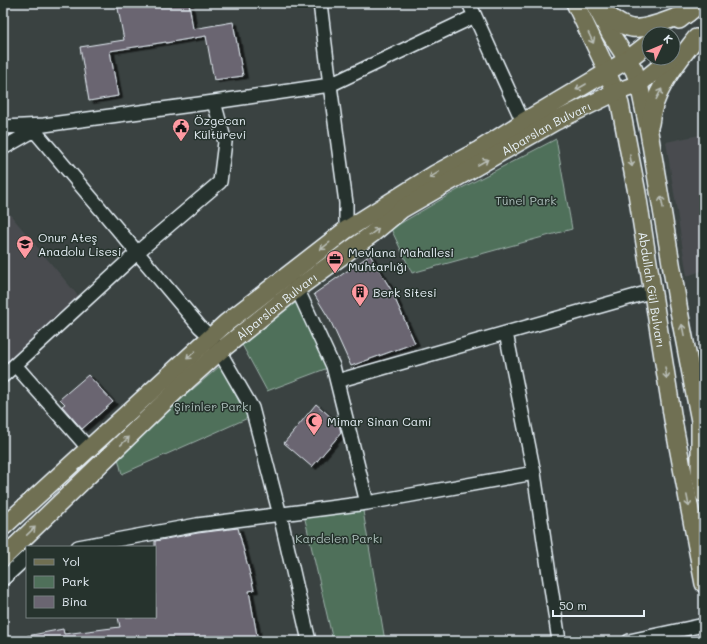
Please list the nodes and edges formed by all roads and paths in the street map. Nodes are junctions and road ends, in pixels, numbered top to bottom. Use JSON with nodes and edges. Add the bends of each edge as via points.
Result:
{"nodes":[{"id":1,"x":320,"y":3,"type":"edge"},
{"id":2,"x":469,"y":3,"type":"edge"},
{"id":3,"x":575,"y":3,"type":"edge"},
{"id":4,"x":594,"y":3,"type":"edge"},
{"id":5,"x":597,"y":3,"type":"edge"},
{"id":6,"x":701,"y":3,"type":"edge"},
{"id":7,"x":688,"y":13,"type":"junction"},
{"id":8,"x":475,"y":16,"type":"junction"},
{"id":9,"x":671,"y":26,"type":"edge"},
{"id":10,"x":700,"y":35,"type":"edge"},
{"id":11,"x":641,"y":49,"type":"edge"},
{"id":12,"x":681,"y":50,"type":"edge"},
{"id":13,"x":627,"y":60,"type":"junction"},
{"id":14,"x":661,"y":66,"type":"edge"},
{"id":15,"x":607,"y":72,"type":"junction"},
{"id":16,"x":639,"y":84,"type":"junction"},
{"id":17,"x":330,"y":85,"type":"junction"},
{"id":18,"x":616,"y":92,"type":"junction"},
{"id":19,"x":214,"y":102,"type":"junction"},
{"id":20,"x":523,"y":122,"type":"junction"},
{"id":21,"x":3,"y":128,"type":"edge"},
{"id":22,"x":39,"y":128,"type":"junction"},
{"id":23,"x":649,"y":132,"type":"junction"},
{"id":24,"x":3,"y":148,"type":"edge"},
{"id":25,"x":346,"y":230,"type":"junction"},
{"id":26,"x":137,"y":253,"type":"junction"},
{"id":27,"x":288,"y":274,"type":"junction"},
{"id":28,"x":298,"y":288,"type":"junction"},
{"id":29,"x":653,"y":291,"type":"junction"},
{"id":30,"x":506,"y":333,"type":"junction"},
{"id":31,"x":216,"y":344,"type":"junction"},
{"id":32,"x":15,"y":365,"type":"junction"},
{"id":33,"x":3,"y":376,"type":"edge"},
{"id":34,"x":337,"y":381,"type":"junction"},
{"id":35,"x":702,"y":421,"type":"edge"},
{"id":36,"x":89,"y":449,"type":"junction"},
{"id":37,"x":534,"y":472,"type":"junction"},
{"id":38,"x":702,"y":472,"type":"edge"},
{"id":39,"x":704,"y":494,"type":"edge"},
{"id":40,"x":367,"y":503,"type":"junction"},
{"id":41,"x":280,"y":515,"type":"junction"},
{"id":42,"x":3,"y":527,"type":"edge"},
{"id":43,"x":31,"y":546,"type":"edge"},
{"id":44,"x":83,"y":546,"type":"edge"},
{"id":45,"x":24,"y":553,"type":"edge"},
{"id":46,"x":3,"y":558,"type":"edge"},
{"id":47,"x":3,"y":579,"type":"edge"},
{"id":48,"x":704,"y":584,"type":"edge"},
{"id":49,"x":704,"y":625,"type":"edge"},
{"id":50,"x":309,"y":641,"type":"edge"},
{"id":51,"x":559,"y":641,"type":"edge"},
{"id":52,"x":629,"y":641,"type":"edge"}],
"edges":[{"from":1,"to":17,"type":"street"},
{"from":2,"to":8,"type":"street"},
{"from":3,"to":15,"type":"main road","name":"Abdullah Gül Bulvarı","one_way":true},
{"from":4,"to":13,"type":"main road","name":"Abdullah Gül Bulvarı"},
{"from":5,"to":7,"type":"main road","via":[[614,20],[632,28],[652,25]]},
{"from":6,"to":7,"type":"main road"},
{"from":7,"to":9,"type":"main road"},
{"from":8,"to":17,"type":"street"},
{"from":8,"to":20,"type":"street"},
{"from":10,"to":12,"type":"main road","name":"Alparslan Bulvarı"},
{"from":23,"to":10,"type":"main road","one_way":true,"via":[[660,92],[682,56]]},
{"from":11,"to":13,"type":"main road","name":"Alparslan Bulvarı"},
{"from":13,"to":15,"type":"main road","name":"Alparslan Bulvarı"},
{"from":13,"to":16,"type":"main road","name":"Abdullah Gül Bulvarı"},
{"from":14,"to":16,"type":"main road","name":"Alparslan Bulvarı"},
{"from":15,"to":18,"type":"main road","name":"Abdullah Gül Bulvarı"},
{"from":15,"to":20,"type":"main road","name":"Alparslan Bulvarı","one_way":true},
{"from":16,"to":18,"type":"main road","name":"Alparslan Bulvarı"},
{"from":16,"to":23,"type":"main road","name":"Abdullah Gül Bulvarı"},
{"from":17,"to":19,"type":"street"},
{"from":17,"to":25,"type":"street","via":[[346,203]]},
{"from":28,"to":18,"type":"main road","name":"Alparslan Bulvarı","one_way":true,"via":[[402,209],[554,122]]},
{"from":18,"to":29,"type":"main road","name":"Abdullah Gül Bulvarı","one_way":true,"via":[[637,193]]},
{"from":19,"to":22,"type":"street"},
{"from":19,"to":26,"type":"street","via":[[225,142],[220,182]]},
{"from":20,"to":25,"type":"main road","name":"Alparslan Bulvarı","one_way":true},
{"from":21,"to":22,"type":"street"},
{"from":22,"to":24,"type":"street"},
{"from":22,"to":26,"type":"street"},
{"from":35,"to":23,"type":"main road","name":"Abdullah Gül Bulvarı","one_way":true,"via":[[679,311]]},
{"from":25,"to":27,"type":"main road","name":"Alparslan Bulvarı","one_way":true},
{"from":26,"to":31,"type":"street"},
{"from":26,"to":32,"type":"street"},
{"from":27,"to":28,"type":"street"},
{"from":27,"to":31,"type":"main road","name":"Alparslan Bulvarı","via":[[226,323]]},
{"from":28,"to":31,"type":"main road","name":"Alparslan Bulvarı"},
{"from":28,"to":34,"type":"street","via":[[333,366]]},
{"from":29,"to":30,"type":"street"},
{"from":29,"to":48,"type":"main road","name":"Abdullah Gül Bulvarı","one_way":true,"via":[[673,420]]},
{"from":30,"to":34,"type":"street"},
{"from":30,"to":37,"type":"street"},
{"from":31,"to":36,"type":"main road","name":"Alparslan Bulvarı","one_way":true},
{"from":31,"to":41,"type":"street","via":[[252,408]]},
{"from":43,"to":31,"type":"main road","name":"Alparslan Bulvarı","one_way":true},
{"from":32,"to":33,"type":"street"},
{"from":32,"to":36,"type":"street"},
{"from":34,"to":40,"type":"street"},
{"from":35,"to":38,"type":"main road","name":"Abdullah Gül Bulvarı"},
{"from":36,"to":42,"type":"main road","name":"Alparslan Bulvarı"},
{"from":37,"to":40,"type":"street"},
{"from":37,"to":51,"type":"street"},
{"from":38,"to":39,"type":"main road","name":"Abdullah Gül Bulvarı"},
{"from":40,"to":41,"type":"street"},
{"from":41,"to":44,"type":"street","via":[[196,525]]},
{"from":41,"to":50,"type":"street"},
{"from":45,"to":46,"type":"main road","name":"Alparslan Bulvarı"},
{"from":45,"to":47,"type":"street"},
{"from":49,"to":52,"type":"street"}]}
